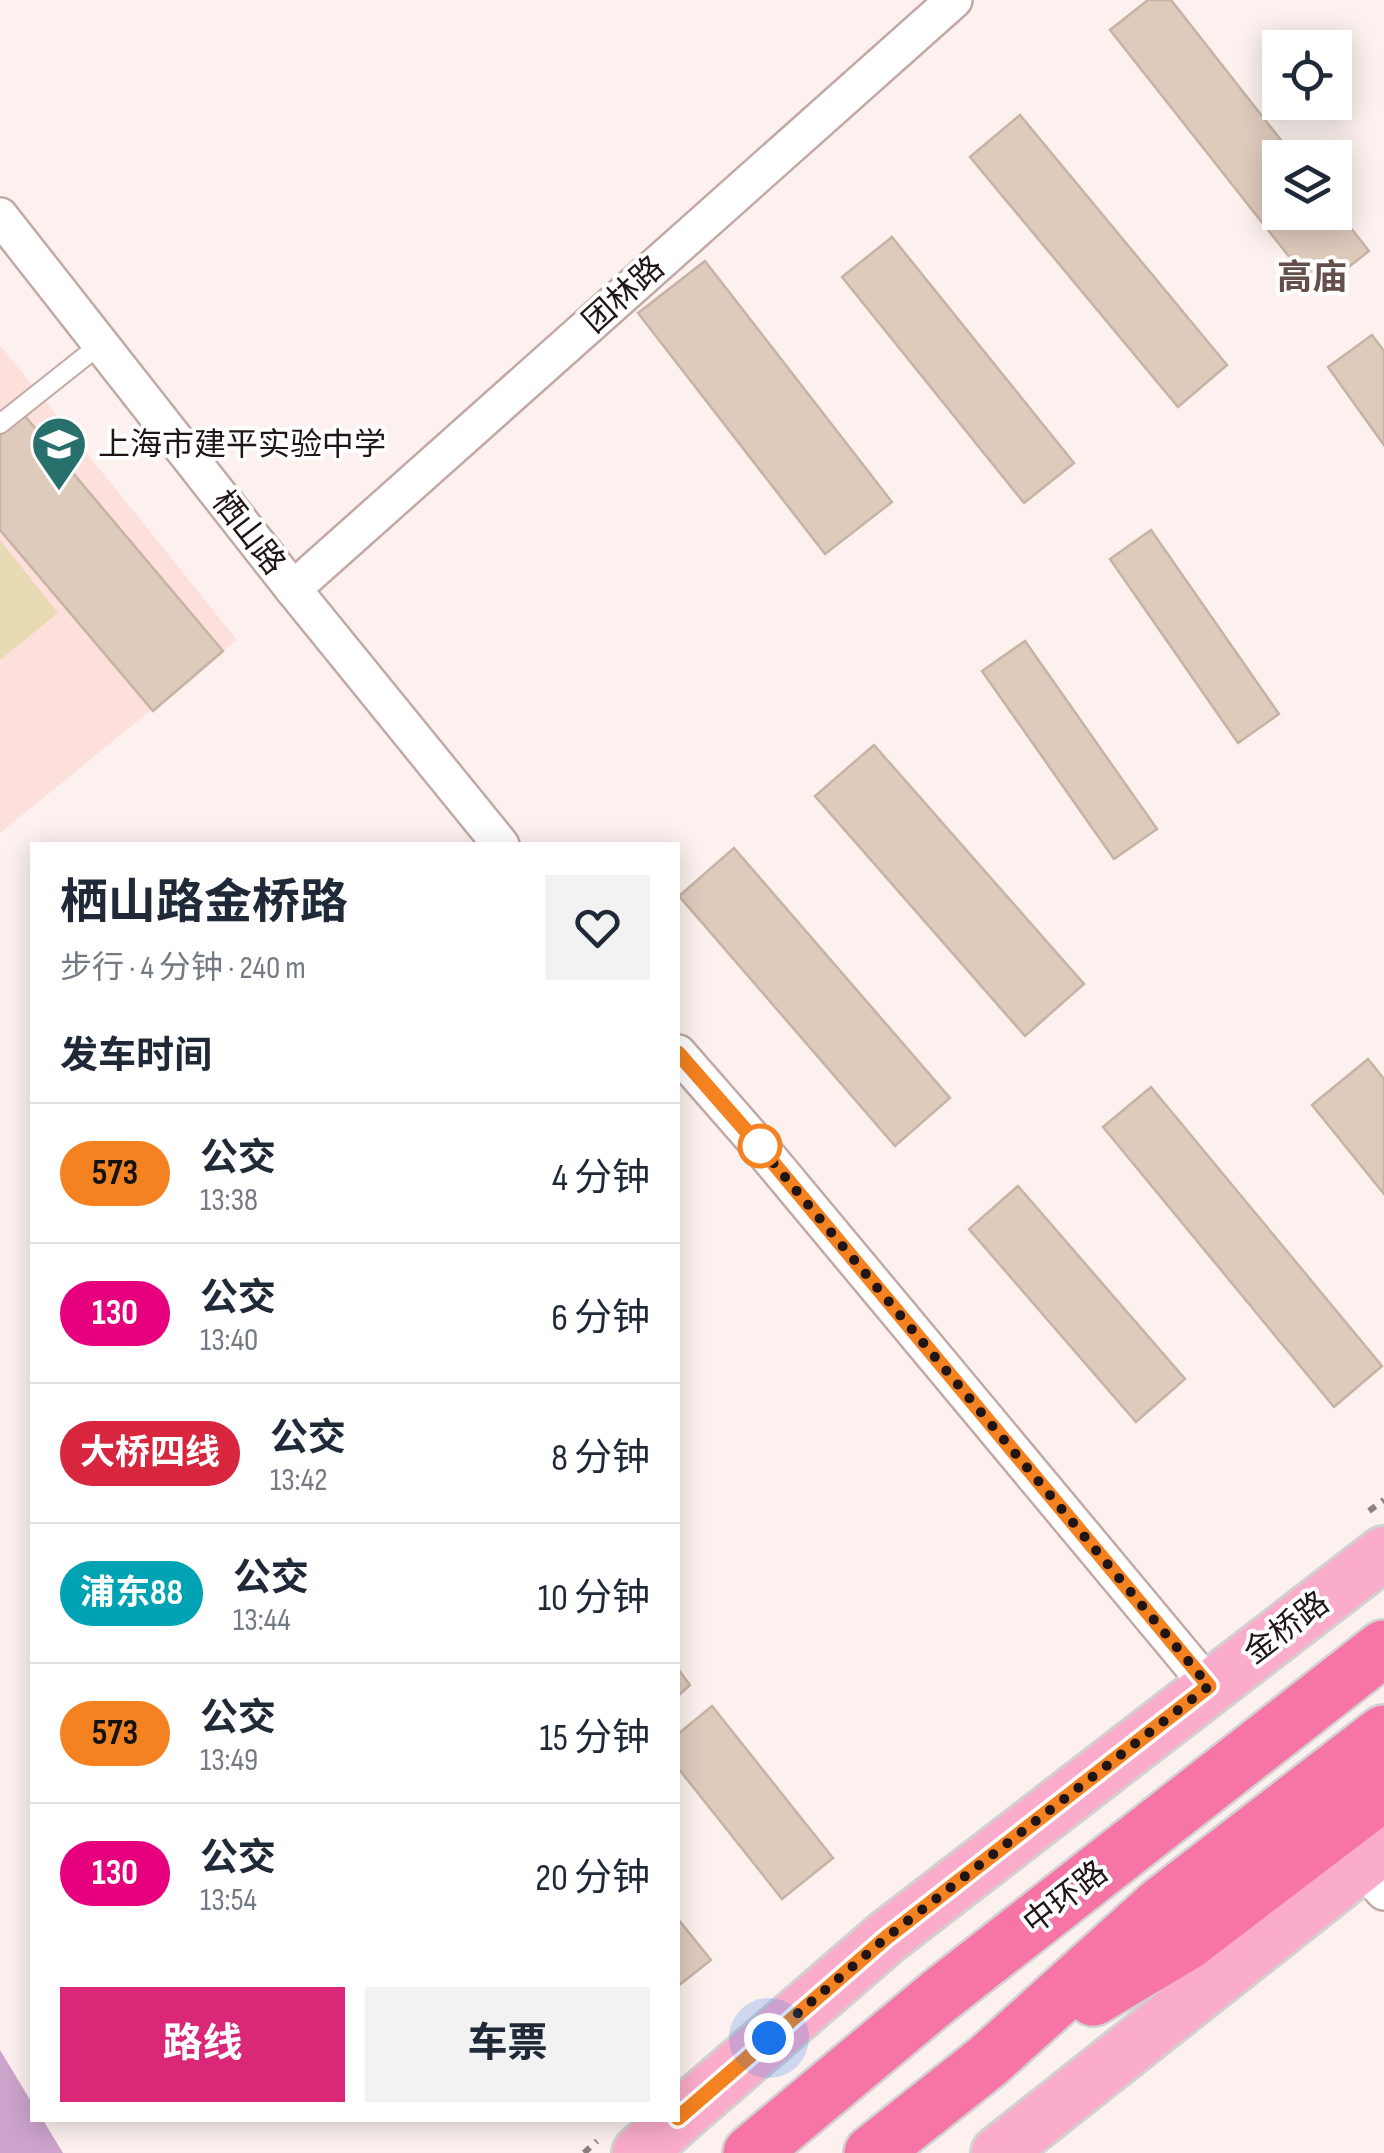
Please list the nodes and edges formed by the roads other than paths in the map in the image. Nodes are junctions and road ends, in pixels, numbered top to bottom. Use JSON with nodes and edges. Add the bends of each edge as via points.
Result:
{"nodes":[{"id":1,"x":954,"y":0,"type":"edge"},
{"id":2,"x":0,"y":216,"type":"edge"},
{"id":3,"x":102,"y":342,"type":"junction"},
{"id":4,"x":0,"y":424,"type":"edge"},
{"id":5,"x":293,"y":589,"type":"junction"},
{"id":6,"x":499,"y":842,"type":"edge"},
{"id":7,"x":680,"y":1055,"type":"edge"},
{"id":8,"x":1384,"y":1553,"type":"edge"},
{"id":9,"x":1384,"y":1648,"type":"edge"},
{"id":10,"x":1209,"y":1686,"type":"junction"},
{"id":11,"x":1384,"y":1733,"type":"edge"},
{"id":12,"x":1384,"y":1792,"type":"edge"},
{"id":13,"x":1376,"y":1868,"type":"edge"},
{"id":14,"x":988,"y":2061,"type":"junction"},
{"id":15,"x":680,"y":2116,"type":"edge"},
{"id":16,"x":674,"y":2122,"type":"edge"},
{"id":17,"x":639,"y":2153,"type":"edge"},
{"id":18,"x":751,"y":2153,"type":"edge"},
{"id":19,"x":872,"y":2153,"type":"edge"},
{"id":20,"x":998,"y":2153,"type":"edge"}],
"edges":[{"from":1,"to":5,"type":"street","name":"团林路"},
{"from":2,"to":3,"type":"street","name":"栖山路"},
{"from":3,"to":4,"type":"lane"},
{"from":3,"to":5,"type":"street","name":"栖山路"},
{"from":5,"to":6,"type":"street","name":"栖山路"},
{"from":7,"to":10,"type":"street"},
{"from":8,"to":10,"type":"main road","name":"金桥路"},
{"from":9,"to":18,"type":"highway","name":"中环路","via":[[953,1985]]},
{"from":10,"to":15,"type":"main road","name":"金桥路","via":[[887,1937]]},
{"from":11,"to":14,"type":"highway","name":"中环路","via":[[1160,1904]]},
{"from":12,"to":14,"type":"highway","via":[[1187,1942]]},
{"from":13,"to":20,"type":"main road"},
{"from":14,"to":19,"type":"highway","name":"中环路"},
{"from":16,"to":17,"type":"main road","name":"金桥路"}]}
